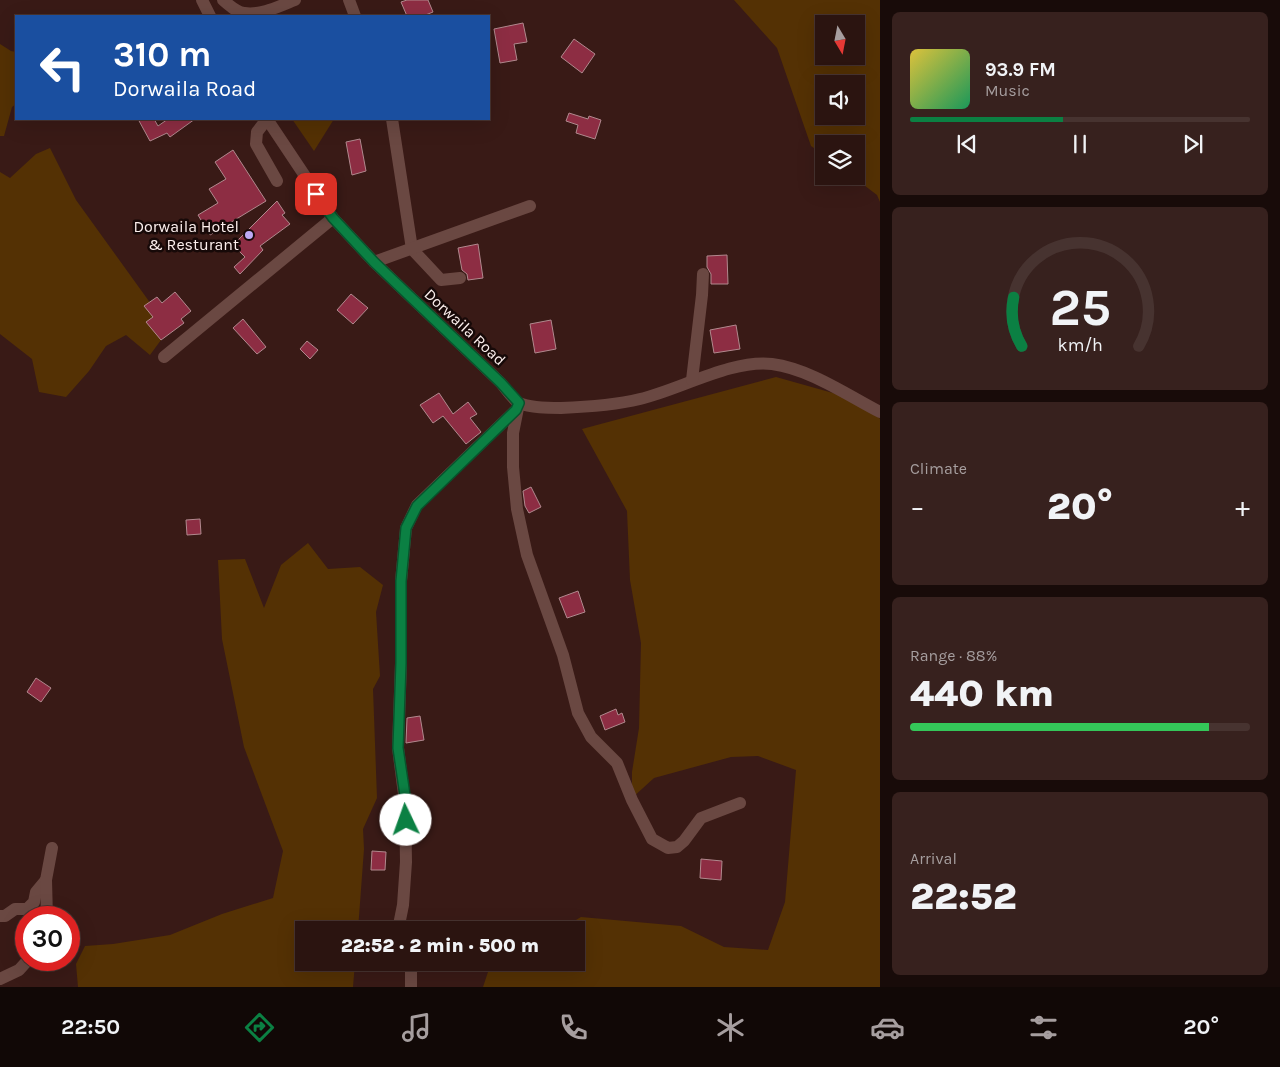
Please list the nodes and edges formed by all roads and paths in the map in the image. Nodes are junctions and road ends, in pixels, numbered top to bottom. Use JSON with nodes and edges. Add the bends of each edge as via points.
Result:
{"nodes":[{"id":1,"x":202,"y":0,"type":"edge"},
{"id":2,"x":223,"y":0,"type":"edge"},
{"id":3,"x":295,"y":0,"type":"edge"},
{"id":4,"x":349,"y":0,"type":"edge"},
{"id":5,"x":210,"y":15,"type":"edge"},
{"id":6,"x":355,"y":15,"type":"edge"},
{"id":7,"x":266,"y":120,"type":"edge"},
{"id":8,"x":268,"y":120,"type":"edge"},
{"id":9,"x":392,"y":120,"type":"edge"},
{"id":10,"x":277,"y":181,"type":"dead end"},
{"id":11,"x":530,"y":206,"type":"dead end"},
{"id":12,"x":333,"y":218,"type":"junction"},
{"id":13,"x":412,"y":249,"type":"junction"},
{"id":14,"x":374,"y":262,"type":"junction"},
{"id":15,"x":703,"y":274,"type":"dead end"},
{"id":16,"x":460,"y":278,"type":"dead end"},
{"id":17,"x":164,"y":357,"type":"dead end"},
{"id":18,"x":692,"y":380,"type":"junction"},
{"id":19,"x":518,"y":407,"type":"junction"},
{"id":20,"x":880,"y":412,"type":"edge"},
{"id":21,"x":740,"y":803,"type":"dead end"},
{"id":22,"x":52,"y":848,"type":"dead end"},
{"id":23,"x":46,"y":880,"type":"junction"},
{"id":24,"x":47,"y":906,"type":"edge"},
{"id":25,"x":0,"y":916,"type":"edge"},
{"id":26,"x":400,"y":921,"type":"edge"},
{"id":27,"x":17,"y":971,"type":"edge"},
{"id":28,"x":411,"y":971,"type":"edge"},
{"id":29,"x":0,"y":979,"type":"edge"},
{"id":30,"x":410,"y":987,"type":"edge"}],
"edges":[{"from":1,"to":5,"type":"street"},
{"from":2,"to":3,"type":"street","via":[[244,13],[256,13]]},
{"from":4,"to":6,"type":"street"},
{"from":7,"to":10,"type":"street","via":[[257,132],[256,144]]},
{"from":8,"to":12,"type":"street","name":"Dorwaila Road"},
{"from":9,"to":13,"type":"street"},
{"from":11,"to":13,"type":"street"},
{"from":12,"to":14,"type":"street","name":"Dorwaila Road"},
{"from":12,"to":17,"type":"street"},
{"from":13,"to":14,"type":"street"},
{"from":13,"to":16,"type":"street","via":[[441,280]]},
{"from":14,"to":19,"type":"street","name":"Dorwaila Road","via":[[501,383]]},
{"from":15,"to":18,"type":"street"},
{"from":18,"to":19,"type":"street","via":[[641,399],[584,407]]},
{"from":18,"to":20,"type":"street","via":[[750,364],[772,364],[822,382]]},
{"from":19,"to":21,"type":"street","via":[[513,433],[517,509],[527,555],[563,654],[578,713],[591,736],[617,763],[652,840],[668,848],[676,847],[701,818]]},
{"from":19,"to":26,"type":"street","via":[[417,506],[406,528],[401,581],[398,748],[406,802],[406,862]]},
{"from":22,"to":23,"type":"street"},
{"from":23,"to":24,"type":"street"},
{"from":23,"to":25,"type":"street","via":[[27,910],[15,909]]},
{"from":27,"to":29,"type":"street"},
{"from":28,"to":30,"type":"street"}]}
